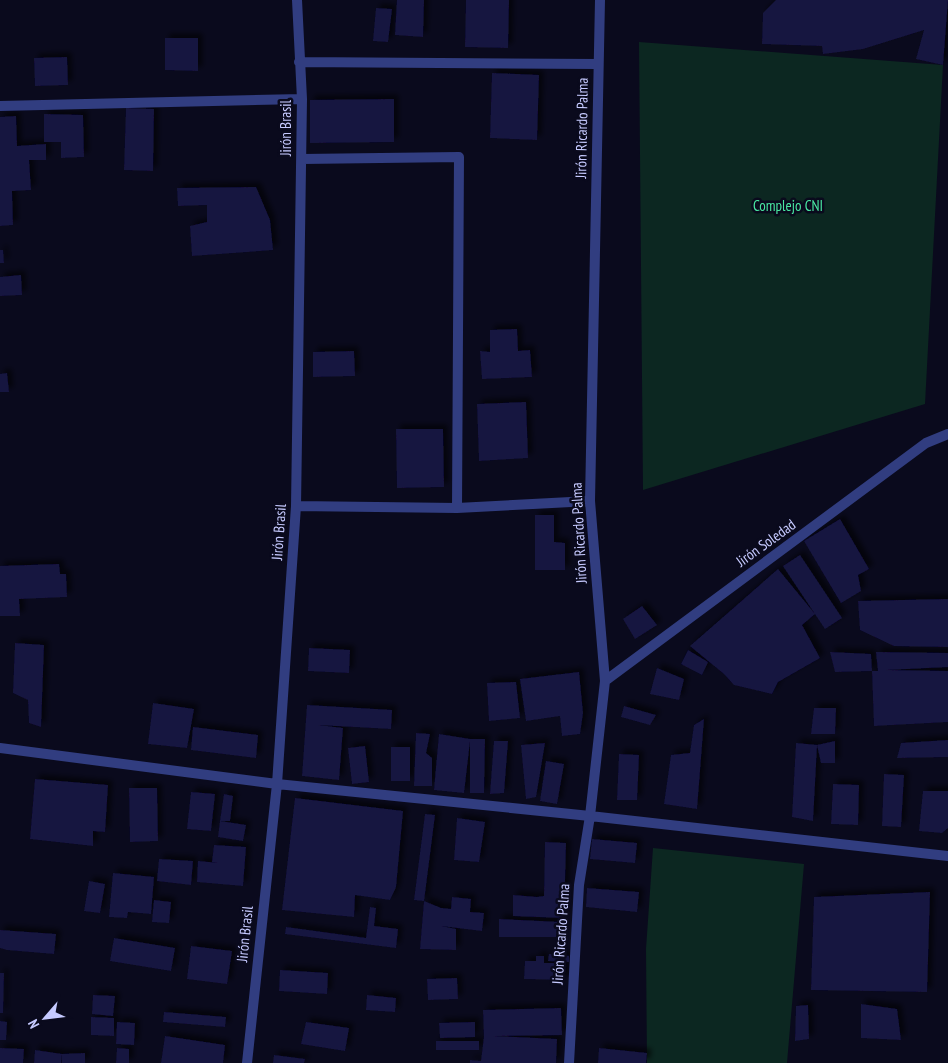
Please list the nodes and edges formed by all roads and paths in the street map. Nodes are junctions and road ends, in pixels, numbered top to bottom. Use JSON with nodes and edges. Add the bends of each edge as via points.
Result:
{"nodes":[{"id":1,"x":297,"y":0,"type":"edge"},
{"id":2,"x":600,"y":0,"type":"edge"},
{"id":3,"x":299,"y":62,"type":"junction"},
{"id":4,"x":598,"y":64,"type":"junction"},
{"id":5,"x":302,"y":99,"type":"junction"},
{"id":6,"x":0,"y":106,"type":"edge"},
{"id":7,"x":302,"y":159,"type":"junction"},
{"id":8,"x":948,"y":434,"type":"edge"},
{"id":9,"x":590,"y":501,"type":"junction"},
{"id":10,"x":296,"y":506,"type":"junction"},
{"id":11,"x":457,"y":508,"type":"junction"},
{"id":12,"x":605,"y":681,"type":"junction"},
{"id":13,"x":0,"y":748,"type":"edge"},
{"id":14,"x":277,"y":784,"type":"junction"},
{"id":15,"x":590,"y":816,"type":"junction"},
{"id":16,"x":948,"y":856,"type":"edge"},
{"id":17,"x":246,"y":1063,"type":"edge"},
{"id":18,"x":569,"y":1063,"type":"edge"}],
"edges":[{"from":1,"to":3,"type":"street","name":"Jirón Brasil"},
{"from":2,"to":4,"type":"street","name":"Jirón Ricardo Palma"},
{"from":3,"to":4,"type":"street"},
{"from":3,"to":5,"type":"street","name":"Jirón Brasil"},
{"from":4,"to":9,"type":"street","name":"Jirón Ricardo Palma"},
{"from":5,"to":6,"type":"street"},
{"from":5,"to":7,"type":"street","name":"Jirón Brasil"},
{"from":7,"to":10,"type":"street","name":"Jirón Brasil"},
{"from":7,"to":11,"type":"street","via":[[459,157]]},
{"from":8,"to":12,"type":"street","name":"Jirón Soledad","via":[[926,443]]},
{"from":9,"to":11,"type":"street"},
{"from":9,"to":12,"type":"street","name":"Jirón Ricardo Palma"},
{"from":10,"to":11,"type":"street"},
{"from":10,"to":14,"type":"street","name":"Jirón Brasil"},
{"from":12,"to":15,"type":"street","name":"Jirón Ricardo Palma"},
{"from":13,"to":14,"type":"street"},
{"from":14,"to":15,"type":"street"},
{"from":14,"to":17,"type":"street","name":"Jirón Brasil"},
{"from":15,"to":16,"type":"street"},
{"from":15,"to":18,"type":"street","name":"Jirón Ricardo Palma","via":[[579,885]]}]}
